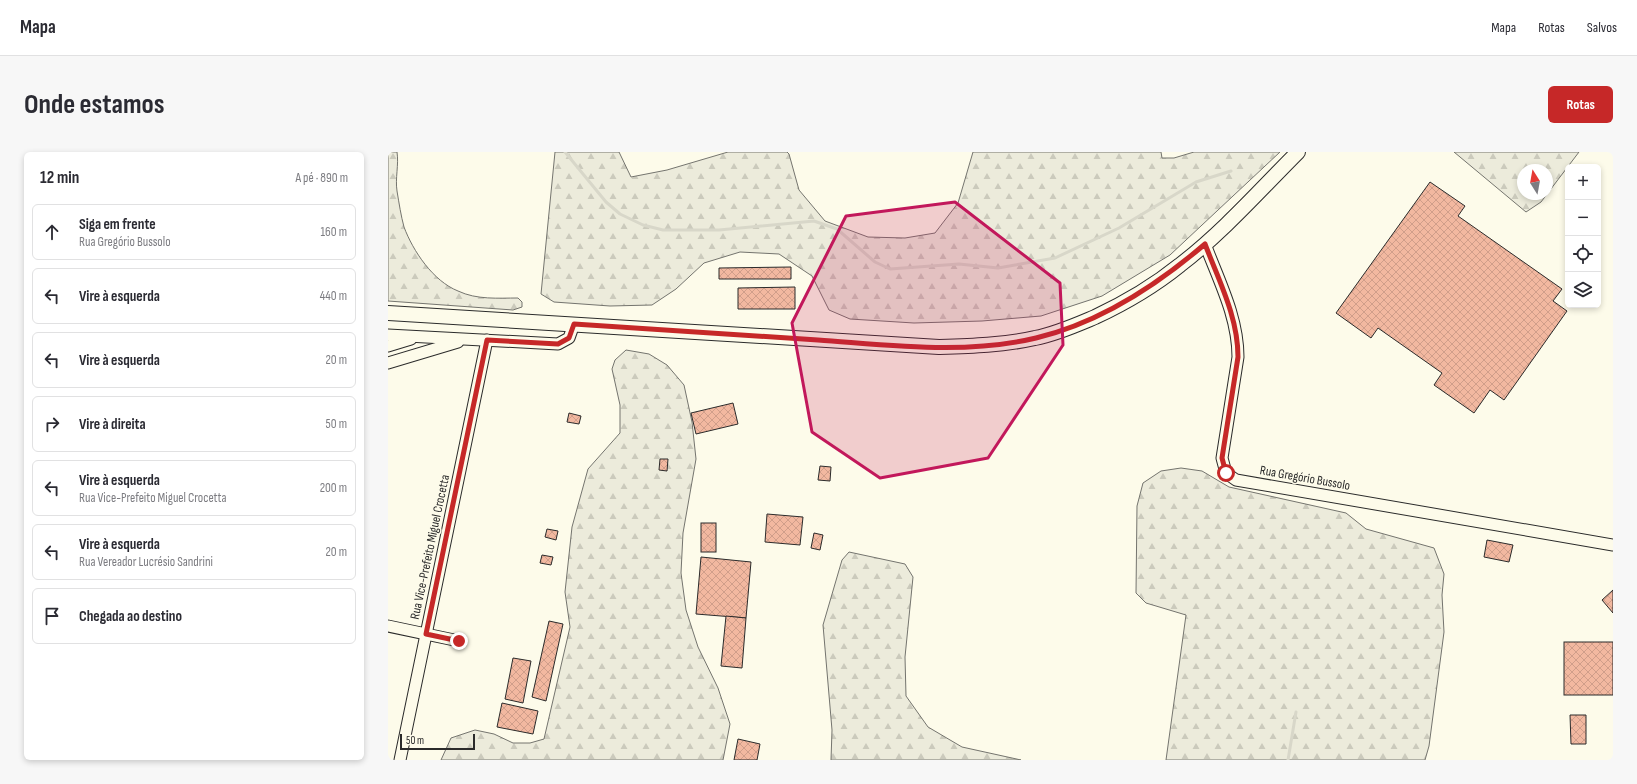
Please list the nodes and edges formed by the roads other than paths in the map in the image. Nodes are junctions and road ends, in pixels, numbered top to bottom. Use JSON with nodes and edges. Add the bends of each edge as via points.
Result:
{"nodes":[{"id":1,"x":1298,"y":152,"type":"edge"},
{"id":2,"x":1205,"y":244,"type":"junction"},
{"id":3,"x":388,"y":313,"type":"edge"},
{"id":4,"x":574,"y":324,"type":"junction"},
{"id":5,"x":388,"y":335,"type":"edge"},
{"id":6,"x":417,"y":336,"type":"junction"},
{"id":7,"x":467,"y":339,"type":"junction"},
{"id":8,"x":487,"y":340,"type":"junction"},
{"id":9,"x":388,"y":346,"type":"edge"},
{"id":10,"x":388,"y":363,"type":"edge"},
{"id":11,"x":1613,"y":545,"type":"edge"},
{"id":12,"x":388,"y":626,"type":"edge"},
{"id":13,"x":426,"y":634,"type":"junction"},
{"id":14,"x":459,"y":641,"type":"dead end"},
{"id":15,"x":400,"y":760,"type":"edge"}],
"edges":[{"from":1,"to":2,"type":"main road"},
{"from":2,"to":4,"type":"main road","via":[[1169,273],[1115,308],[1075,326],[1036,338],[986,346],[880,345]]},
{"from":2,"to":11,"type":"street","name":"Rua Gregório Bussolo","via":[[1231,311],[1238,340],[1238,357],[1222,458],[1226,473],[1236,480]]},
{"from":3,"to":4,"type":"main road"},
{"from":4,"to":8,"type":"street","via":[[569,338],[558,344]]},
{"from":5,"to":6,"type":"street"},
{"from":6,"to":7,"type":"street"},
{"from":6,"to":9,"type":"street"},
{"from":7,"to":8,"type":"street"},
{"from":7,"to":10,"type":"street"},
{"from":8,"to":13,"type":"street","name":"Rua Vice-Prefeito Miguel Crocetta"},
{"from":12,"to":13,"type":"street"},
{"from":13,"to":14,"type":"street"},
{"from":13,"to":15,"type":"street","name":"Rua Vice-Prefeito Miguel Crocetta"}]}
